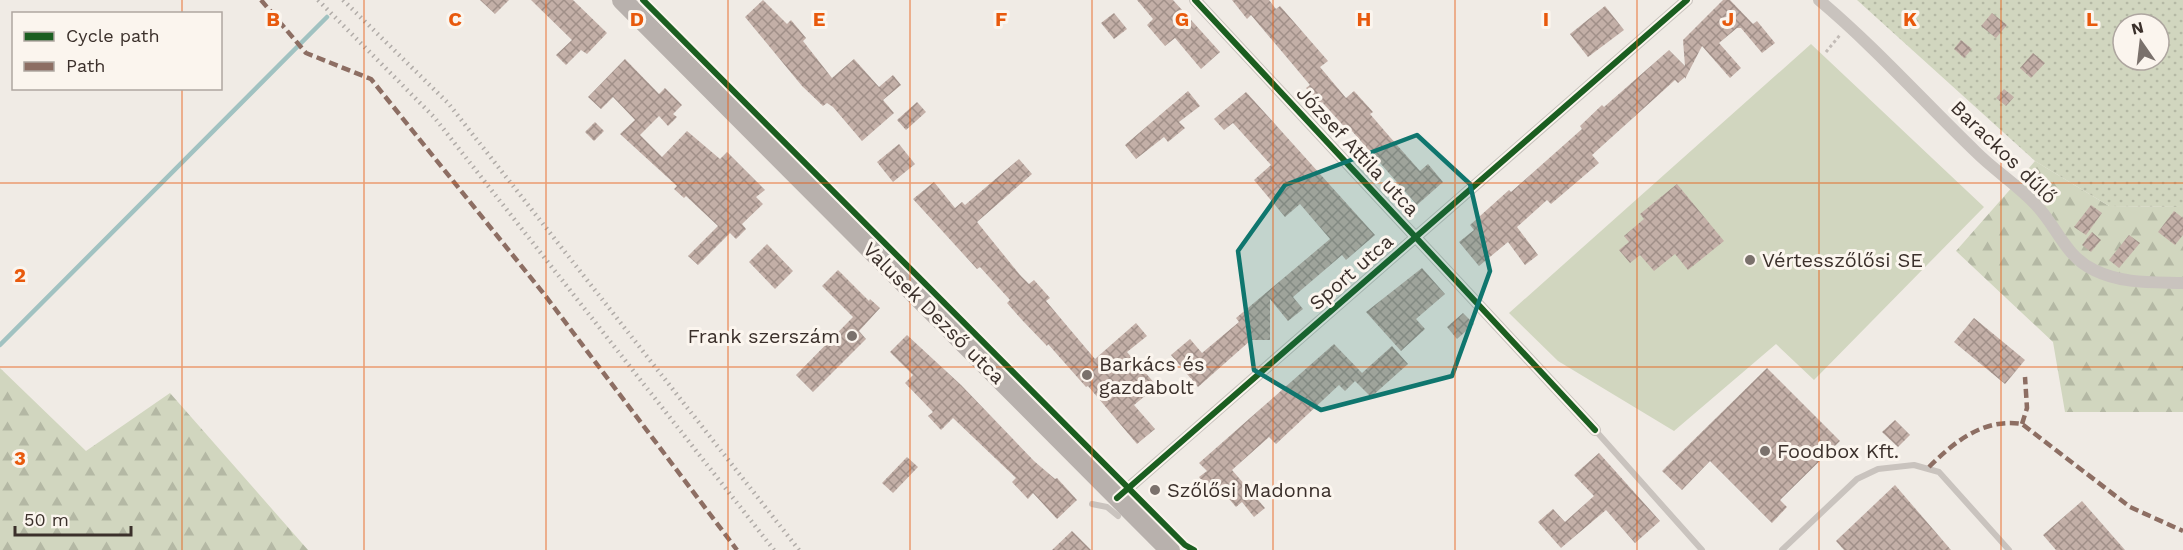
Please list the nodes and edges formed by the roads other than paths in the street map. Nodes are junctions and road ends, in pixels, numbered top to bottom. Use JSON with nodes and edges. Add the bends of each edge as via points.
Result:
{"nodes":[{"id":1,"x":622,"y":0,"type":"edge"},
{"id":2,"x":1195,"y":0,"type":"edge"},
{"id":3,"x":1687,"y":0,"type":"edge"},
{"id":4,"x":1819,"y":0,"type":"edge"},
{"id":5,"x":1416,"y":237,"type":"junction"},
{"id":6,"x":2183,"y":283,"type":"edge"},
{"id":7,"x":1595,"y":430,"type":"joint"},
{"id":8,"x":1092,"y":504,"type":"dead end"},
{"id":9,"x":1118,"y":507,"type":"junction"},
{"id":10,"x":1170,"y":550,"type":"edge"},
{"id":11,"x":1702,"y":550,"type":"edge"},
{"id":12,"x":1782,"y":550,"type":"edge"},
{"id":13,"x":2008,"y":550,"type":"edge"}],
"edges":[{"from":1,"to":9,"type":"main road","name":"Valusek Dezső utca"},
{"from":2,"to":5,"type":"street","name":"József Attila utca"},
{"from":3,"to":5,"type":"street","name":"Sport utca"},
{"from":4,"to":6,"type":"street","name":"Barackos dűlő","via":[[1896,69],[1978,155],[2038,207],[2074,257],[2093,270],[2115,277],[2136,282]]},
{"from":5,"to":7,"type":"street","name":"József Attila utca"},
{"from":5,"to":9,"type":"street","name":"Sport utca"},
{"from":7,"to":11,"type":"lane"},
{"from":8,"to":9,"type":"lane"},
{"from":9,"to":10,"type":"main road","name":"Valusek Dezső utca"},
{"from":12,"to":13,"type":"lane","via":[[1857,479],[1878,469],[1914,465],[1939,472]]}]}
